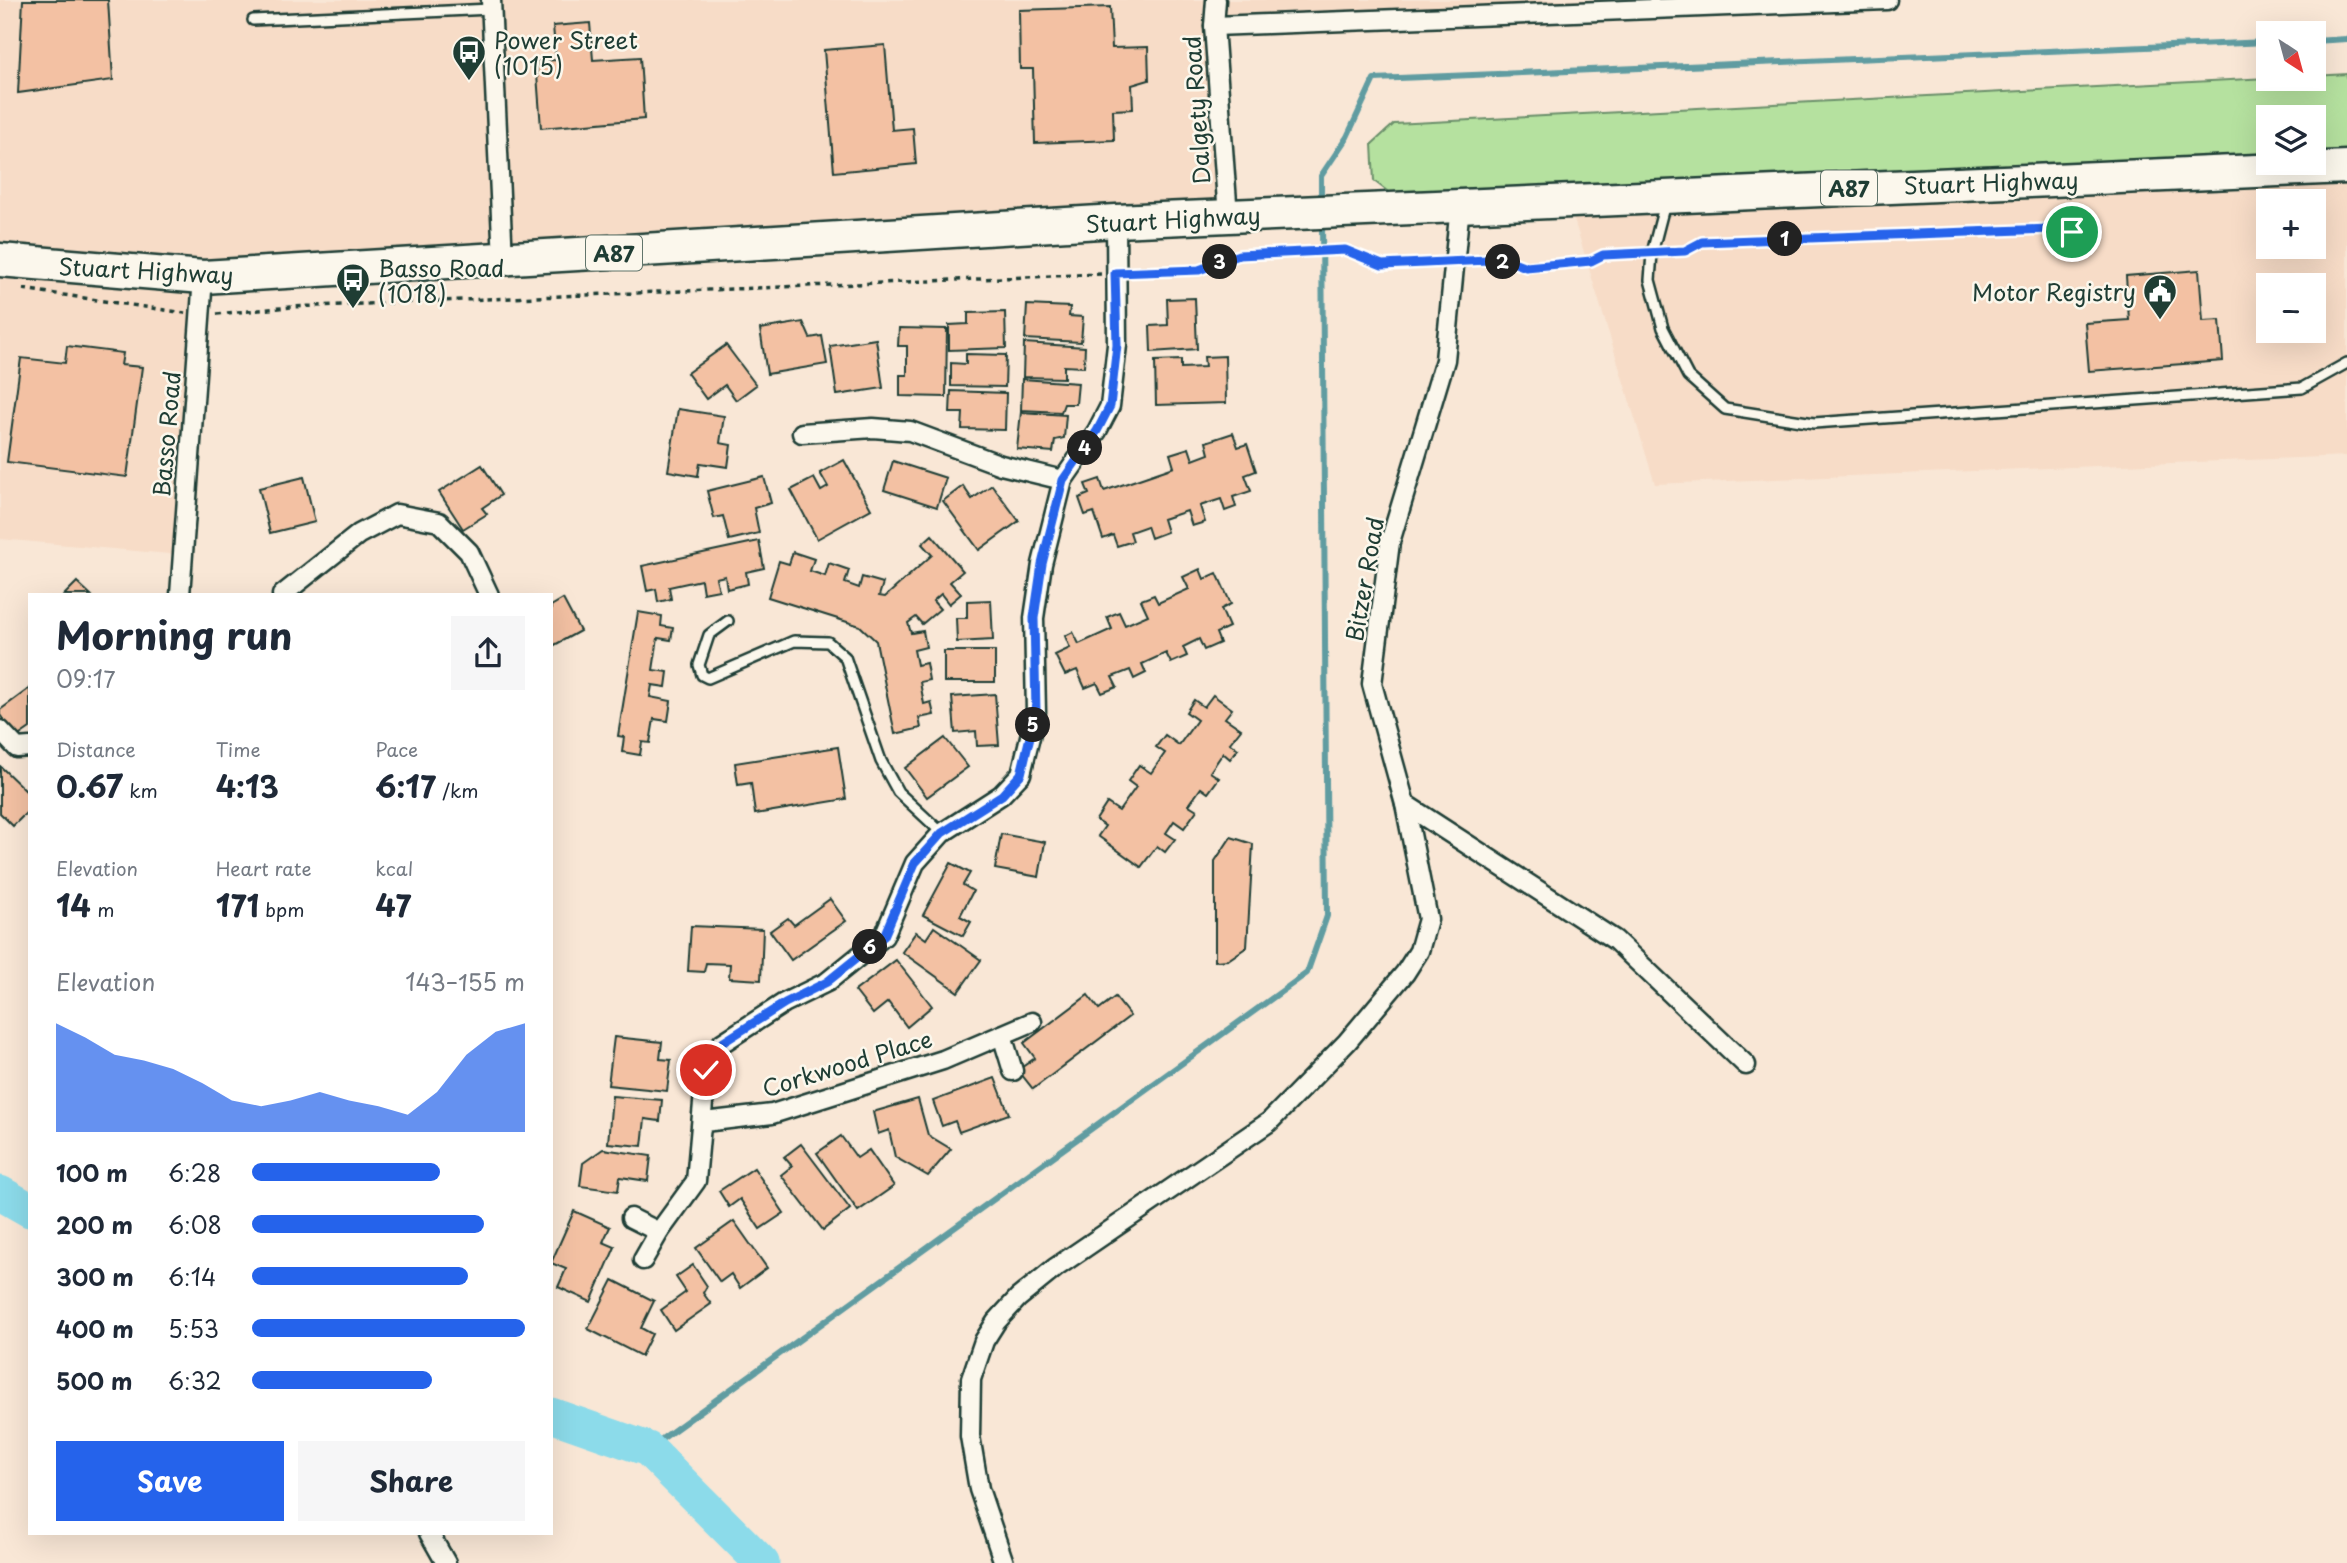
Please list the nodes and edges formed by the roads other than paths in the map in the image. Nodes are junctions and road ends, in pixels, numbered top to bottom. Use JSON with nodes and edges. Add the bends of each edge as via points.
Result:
{"nodes":[{"id":1,"x":1216,"y":0,"type":"edge"},
{"id":2,"x":1887,"y":0,"type":"edge"},
{"id":3,"x":491,"y":5,"type":"edge"},
{"id":4,"x":1568,"y":6,"type":"edge"},
{"id":5,"x":253,"y":20,"type":"dead end"},
{"id":6,"x":1214,"y":26,"type":"junction"},
{"id":7,"x":2347,"y":167,"type":"edge"},
{"id":8,"x":1667,"y":196,"type":"junction"},
{"id":9,"x":1460,"y":205,"type":"junction"},
{"id":10,"x":1228,"y":216,"type":"junction"},
{"id":11,"x":1116,"y":220,"type":"junction"},
{"id":12,"x":0,"y":260,"type":"edge"},
{"id":13,"x":503,"y":260,"type":"junction"},
{"id":14,"x":203,"y":277,"type":"junction"},
{"id":15,"x":2347,"y":363,"type":"edge"},
{"id":16,"x":802,"y":433,"type":"dead end"},
{"id":17,"x":1063,"y":480,"type":"junction"},
{"id":18,"x":180,"y":593,"type":"edge"},
{"id":19,"x":285,"y":593,"type":"edge"},
{"id":20,"x":488,"y":593,"type":"edge"},
{"id":21,"x":729,"y":621,"type":"dead end"},
{"id":22,"x":0,"y":730,"type":"edge"},
{"id":23,"x":28,"y":747,"type":"edge"},
{"id":24,"x":1405,"y":804,"type":"junction"},
{"id":25,"x":942,"y":833,"type":"junction"},
{"id":26,"x":1032,"y":1022,"type":"dead end"},
{"id":27,"x":1002,"y":1035,"type":"junction"},
{"id":28,"x":1746,"y":1065,"type":"dead end"},
{"id":29,"x":1013,"y":1071,"type":"dead end"},
{"id":30,"x":704,"y":1122,"type":"junction"},
{"id":31,"x":631,"y":1218,"type":"dead end"},
{"id":32,"x":659,"y":1231,"type":"junction"},
{"id":33,"x":643,"y":1260,"type":"dead end"},
{"id":34,"x":430,"y":1535,"type":"edge"},
{"id":35,"x":446,"y":1563,"type":"edge"},
{"id":36,"x":1004,"y":1563,"type":"edge"}],
"edges":[{"from":1,"to":6,"type":"street","name":"Dalgety Road"},
{"from":2,"to":4,"type":"street"},
{"from":3,"to":5,"type":"lane"},
{"from":3,"to":13,"type":"street"},
{"from":4,"to":6,"type":"street"},
{"from":6,"to":10,"type":"street","name":"Dalgety Road"},
{"from":7,"to":8,"type":"highway","name":"Stuart Highway","number":"A87"},
{"from":8,"to":9,"type":"highway","name":"Stuart Highway","number":"A87"},
{"from":8,"to":15,"type":"lane","via":[[1651,253],[1650,280],[1663,328],[1688,376],[1725,409],[1814,423],[2302,388]]},
{"from":9,"to":10,"type":"highway","name":"Stuart Highway","number":"A87"},
{"from":9,"to":24,"type":"street","name":"Bitzer Road","via":[[1445,360],[1390,542],[1372,684]]},
{"from":10,"to":11,"type":"highway","name":"Stuart Highway","number":"A87"},
{"from":11,"to":13,"type":"highway","name":"Stuart Highway","number":"A87"},
{"from":11,"to":17,"type":"street","via":[[1117,345],[1110,406]]},
{"from":12,"to":14,"type":"highway","name":"Stuart Highway","number":"A87"},
{"from":13,"to":14,"type":"highway","name":"Stuart Highway","number":"A87"},
{"from":14,"to":18,"type":"street","name":"Basso Road"},
{"from":16,"to":17,"type":"street","via":[[873,428],[910,432],[1001,465]]},
{"from":17,"to":25,"type":"street","via":[[1034,618],[1036,712],[1021,774],[1002,795]]},
{"from":19,"to":20,"type":"street","via":[[359,534],[397,514],[439,522],[469,552]]},
{"from":21,"to":25,"type":"lane","via":[[709,635],[699,665],[702,675],[708,678],[794,641],[828,642],[845,657],[880,761],[898,792]]},
{"from":22,"to":23,"type":"street","via":[[16,748]]},
{"from":24,"to":28,"type":"street","via":[[1615,940]]},
{"from":24,"to":36,"type":"street","name":"Bitzer Road","via":[[1428,919],[1419,951],[1405,973],[1269,1122],[1065,1261],[1018,1298],[984,1341],[971,1379],[970,1436],[979,1489]]},
{"from":25,"to":30,"type":"street","via":[[915,863],[884,936],[827,982],[722,1043],[706,1070]]},
{"from":26,"to":27,"type":"street","name":"Corkwood Place"},
{"from":27,"to":29,"type":"street"},
{"from":27,"to":30,"type":"street","name":"Corkwood Place","via":[[943,1060],[772,1114]]},
{"from":30,"to":32,"type":"street","via":[[696,1181]]},
{"from":31,"to":32,"type":"street"},
{"from":32,"to":33,"type":"street"},
{"from":34,"to":35,"type":"street"}]}
